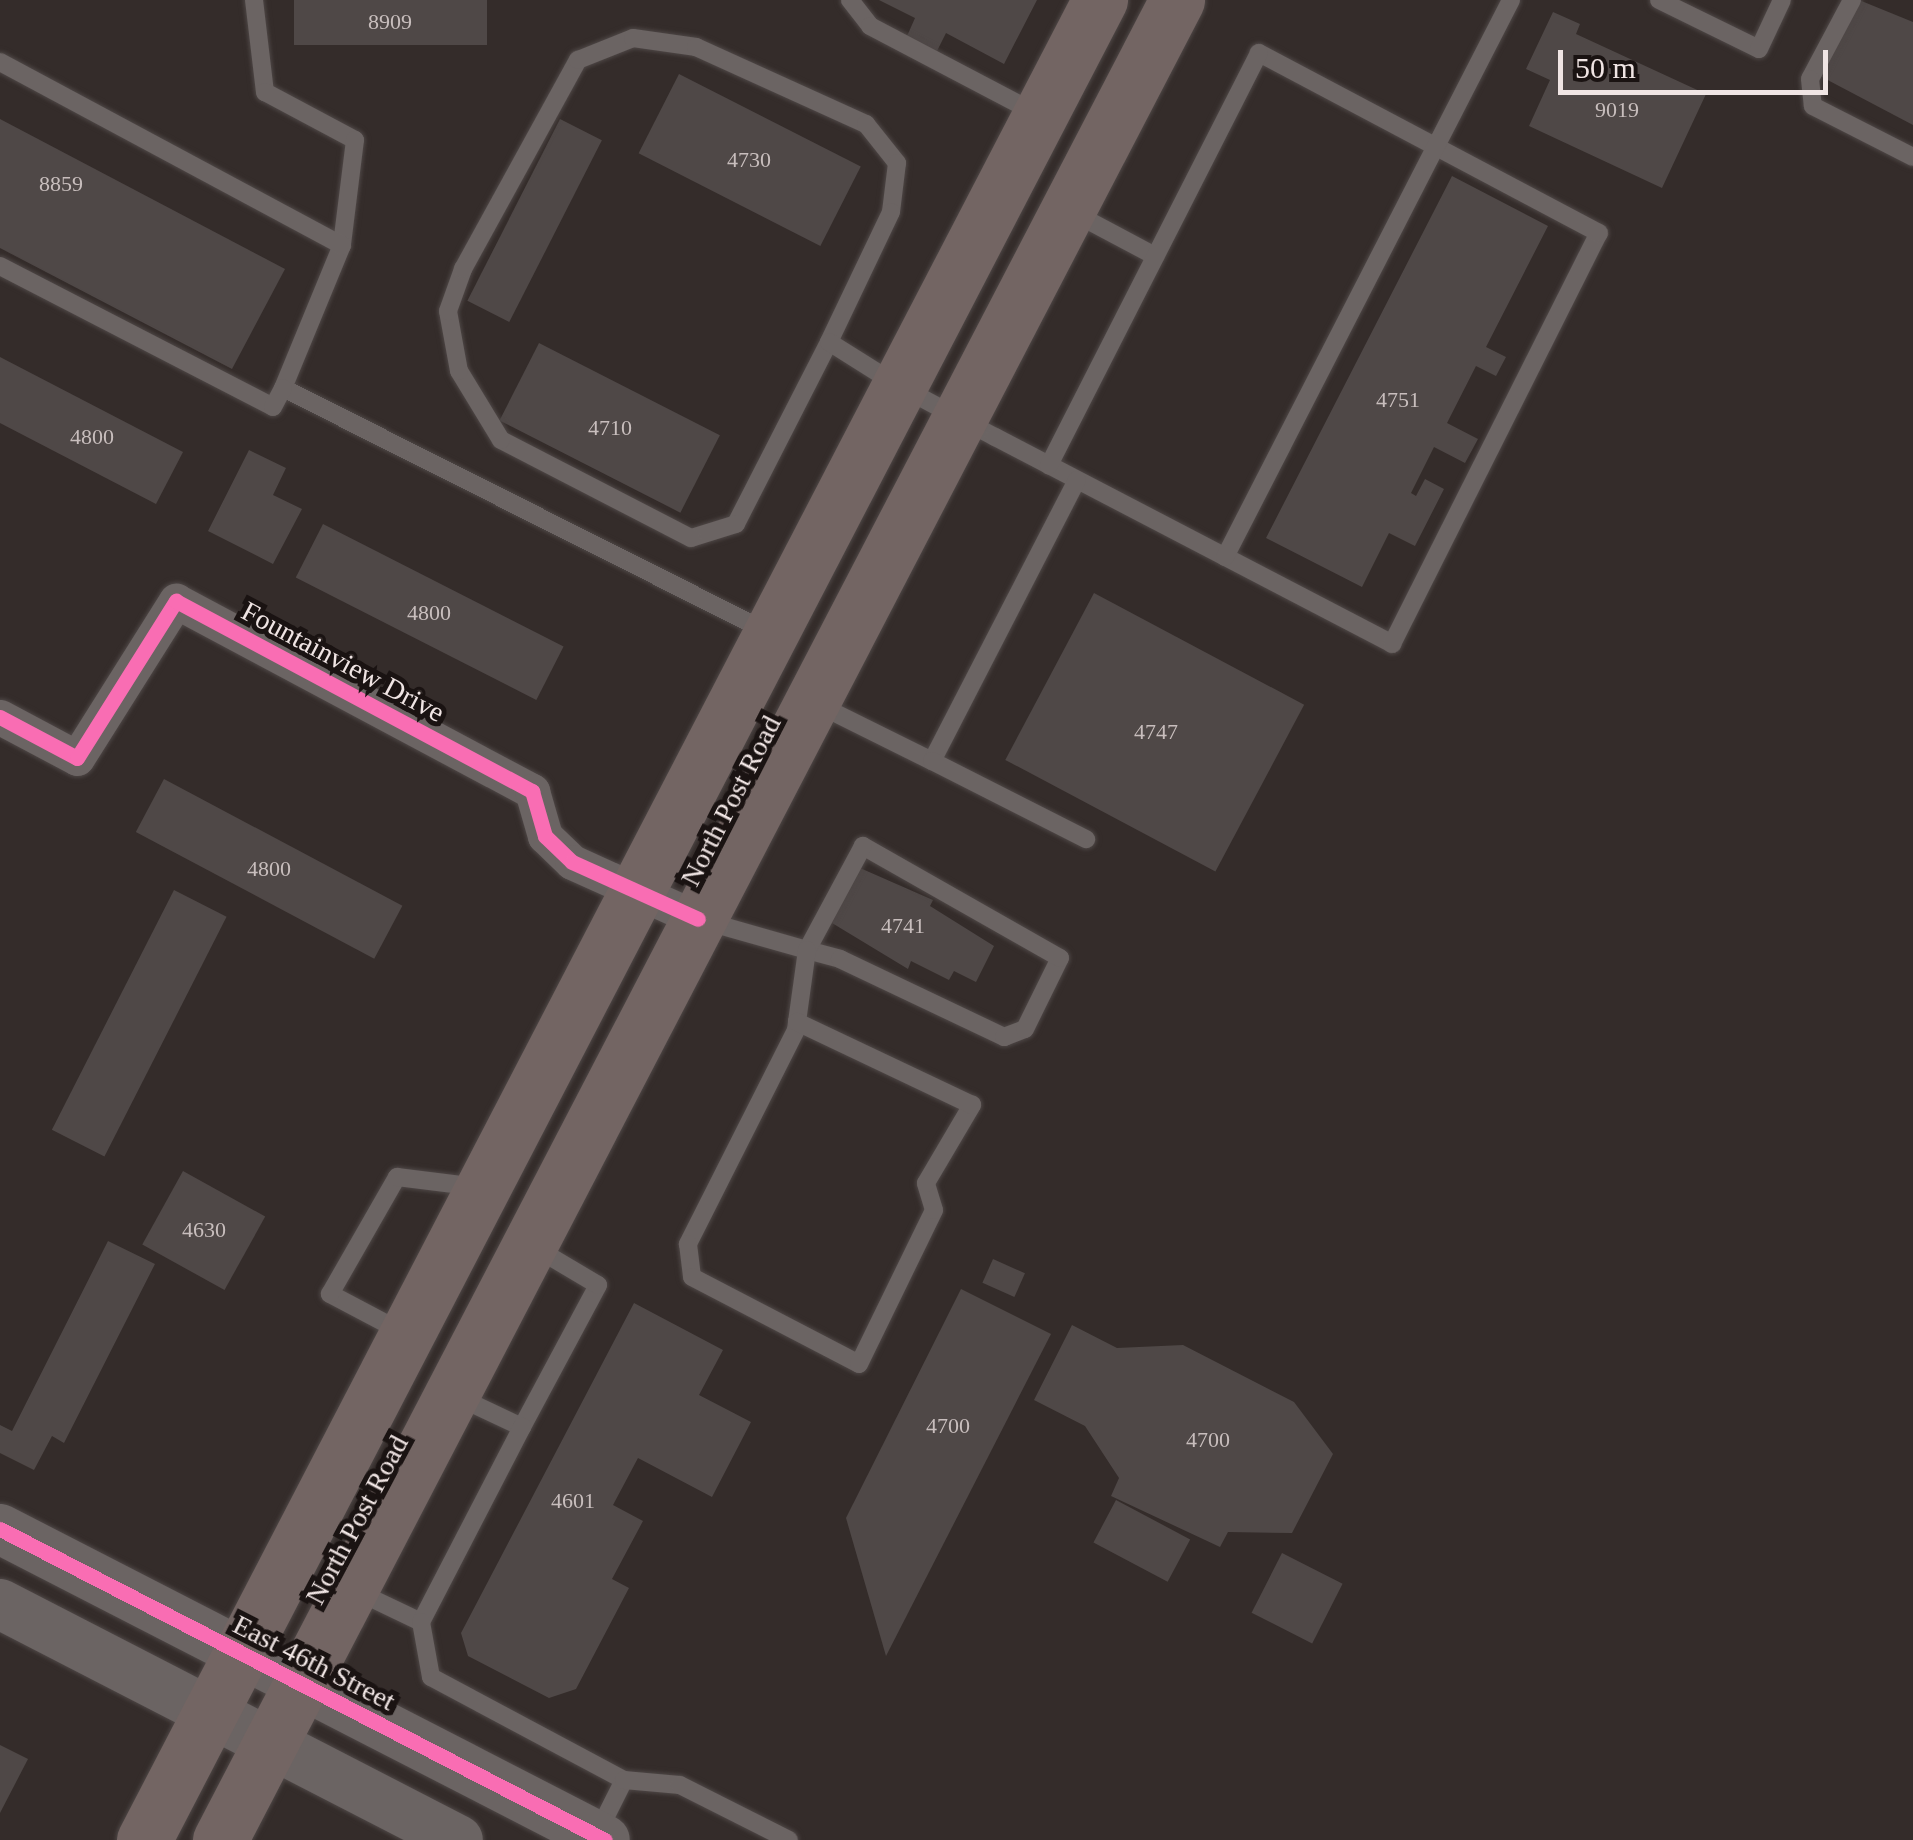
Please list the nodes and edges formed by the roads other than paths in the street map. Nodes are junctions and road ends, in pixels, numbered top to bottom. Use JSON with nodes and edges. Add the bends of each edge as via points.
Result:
{"nodes":[{"id":1,"x":254,"y":0,"type":"edge"},
{"id":2,"x":850,"y":0,"type":"edge"},
{"id":3,"x":1100,"y":0,"type":"edge"},
{"id":4,"x":1177,"y":0,"type":"edge"},
{"id":5,"x":1511,"y":0,"type":"edge"},
{"id":6,"x":1658,"y":0,"type":"edge"},
{"id":7,"x":1782,"y":0,"type":"edge"},
{"id":8,"x":1852,"y":0,"type":"edge"},
{"id":9,"x":0,"y":62,"type":"edge"},
{"id":10,"x":1040,"y":115,"type":"junction"},
{"id":11,"x":1436,"y":146,"type":"junction"},
{"id":12,"x":1913,"y":157,"type":"edge"},
{"id":13,"x":1069,"y":210,"type":"junction"},
{"id":14,"x":342,"y":244,"type":"junction"},
{"id":15,"x":1156,"y":256,"type":"junction"},
{"id":16,"x":0,"y":266,"type":"edge"},
{"id":17,"x":829,"y":342,"type":"junction"},
{"id":18,"x":899,"y":386,"type":"junction"},
{"id":19,"x":283,"y":388,"type":"junction"},
{"id":20,"x":960,"y":419,"type":"junction"},
{"id":21,"x":1050,"y":466,"type":"junction"},
{"id":22,"x":1077,"y":480,"type":"junction"},
{"id":23,"x":1226,"y":557,"type":"junction"},
{"id":24,"x":770,"y":634,"type":"junction"},
{"id":25,"x":811,"y":701,"type":"junction"},
{"id":26,"x":0,"y":717,"type":"edge"},
{"id":27,"x":932,"y":762,"type":"junction"},
{"id":28,"x":1086,"y":839,"type":"dead end"},
{"id":29,"x":634,"y":896,"type":"junction"},
{"id":30,"x":698,"y":919,"type":"junction"},
{"id":31,"x":807,"y":950,"type":"junction"},
{"id":32,"x":797,"y":1022,"type":"junction"},
{"id":33,"x":483,"y":1188,"type":"junction"},
{"id":34,"x":529,"y":1244,"type":"junction"},
{"id":35,"x":406,"y":1334,"type":"junction"},
{"id":36,"x":452,"y":1394,"type":"junction"},
{"id":37,"x":522,"y":1427,"type":"junction"},
{"id":38,"x":0,"y":1530,"type":"edge"},
{"id":39,"x":349,"y":1588,"type":"junction"},
{"id":40,"x":0,"y":1604,"type":"edge"},
{"id":41,"x":421,"y":1622,"type":"junction"},
{"id":42,"x":240,"y":1654,"type":"junction"},
{"id":43,"x":300,"y":1684,"type":"junction"},
{"id":44,"x":209,"y":1712,"type":"junction"},
{"id":45,"x":270,"y":1744,"type":"junction"},
{"id":46,"x":624,"y":1780,"type":"junction"},
{"id":47,"x":600,"y":1838,"type":"edge"},
{"id":48,"x":144,"y":1840,"type":"edge"},
{"id":49,"x":220,"y":1840,"type":"edge"},
{"id":50,"x":458,"y":1840,"type":"edge"},
{"id":51,"x":789,"y":1840,"type":"edge"}],
"edges":[{"from":1,"to":14,"type":"lane","via":[[266,92],[355,140]]},
{"from":2,"to":10,"type":"lane","via":[[870,26]]},
{"from":3,"to":10,"type":"main road","name":"North Post Road"},
{"from":4,"to":13,"type":"main road","name":"North Post Road"},
{"from":5,"to":11,"type":"lane"},
{"from":6,"to":7,"type":"lane","via":[[1759,49]]},
{"from":8,"to":12,"type":"lane","via":[[1810,79],[1812,106]]},
{"from":9,"to":14,"type":"lane"},
{"from":10,"to":18,"type":"main road","name":"North Post Road"},
{"from":11,"to":15,"type":"lane","via":[[1259,52]]},
{"from":11,"to":23,"type":"lane"},
{"from":11,"to":23,"type":"lane","via":[[1599,233],[1392,644]]},
{"from":13,"to":15,"type":"lane"},
{"from":13,"to":20,"type":"main road","name":"North Post Road"},
{"from":14,"to":19,"type":"lane"},
{"from":15,"to":21,"type":"lane"},
{"from":16,"to":19,"type":"lane","via":[[272,407]]},
{"from":17,"to":17,"type":"lane","via":[[891,212],[898,163],[866,124],[696,47],[633,38],[578,60],[463,269],[448,311],[459,370],[501,440],[691,538],[736,524]]},
{"from":17,"to":18,"type":"lane"},
{"from":18,"to":20,"type":"lane"},
{"from":18,"to":24,"type":"main road","name":"North Post Road"},
{"from":19,"to":24,"type":"lane"},
{"from":20,"to":21,"type":"lane"},
{"from":20,"to":25,"type":"main road","name":"North Post Road"},
{"from":21,"to":22,"type":"lane"},
{"from":22,"to":23,"type":"lane"},
{"from":22,"to":27,"type":"lane"},
{"from":24,"to":29,"type":"main road","name":"North Post Road"},
{"from":25,"to":27,"type":"lane"},
{"from":25,"to":30,"type":"main road","name":"North Post Road"},
{"from":26,"to":29,"type":"street","name":"Fountainview Drive","via":[[77,758],[176,601],[532,791],[545,836],[572,862]]},
{"from":27,"to":28,"type":"lane"},
{"from":29,"to":30,"type":"street","name":"Fountainview Drive"},
{"from":29,"to":33,"type":"main road","name":"North Post Road"},
{"from":30,"to":31,"type":"lane"},
{"from":30,"to":34,"type":"main road","name":"North Post Road"},
{"from":31,"to":31,"type":"lane","via":[[1004,1036],[1025,1030],[1060,958],[863,846]]},
{"from":31,"to":32,"type":"lane"},
{"from":32,"to":32,"type":"lane","via":[[688,1244],[692,1277],[859,1364],[934,1210],[926,1183],[972,1105]]},
{"from":33,"to":35,"type":"main road","name":"North Post Road"},
{"from":33,"to":35,"type":"lane","via":[[396,1177],[330,1294]]},
{"from":34,"to":36,"type":"main road","name":"North Post Road"},
{"from":34,"to":37,"type":"lane","via":[[598,1285]]},
{"from":35,"to":42,"type":"main road","name":"North Post Road"},
{"from":36,"to":37,"type":"lane"},
{"from":36,"to":39,"type":"main road","name":"North Post Road"},
{"from":37,"to":41,"type":"lane"},
{"from":38,"to":42,"type":"street","name":"East 46th Street"},
{"from":39,"to":41,"type":"lane"},
{"from":39,"to":43,"type":"main road","name":"North Post Road"},
{"from":40,"to":44,"type":"street"},
{"from":41,"to":46,"type":"lane","via":[[431,1677]]},
{"from":42,"to":43,"type":"street","name":"East 46th Street"},
{"from":42,"to":44,"type":"main road","name":"North Post Road"},
{"from":43,"to":45,"type":"main road","name":"North Post Road"},
{"from":43,"to":47,"type":"street","name":"East 46th Street"},
{"from":44,"to":45,"type":"street"},
{"from":44,"to":48,"type":"main road","name":"North Post Road"},
{"from":45,"to":49,"type":"main road","name":"North Post Road"},
{"from":45,"to":50,"type":"street"},
{"from":46,"to":47,"type":"lane"},
{"from":46,"to":51,"type":"lane","via":[[680,1785]]}]}
